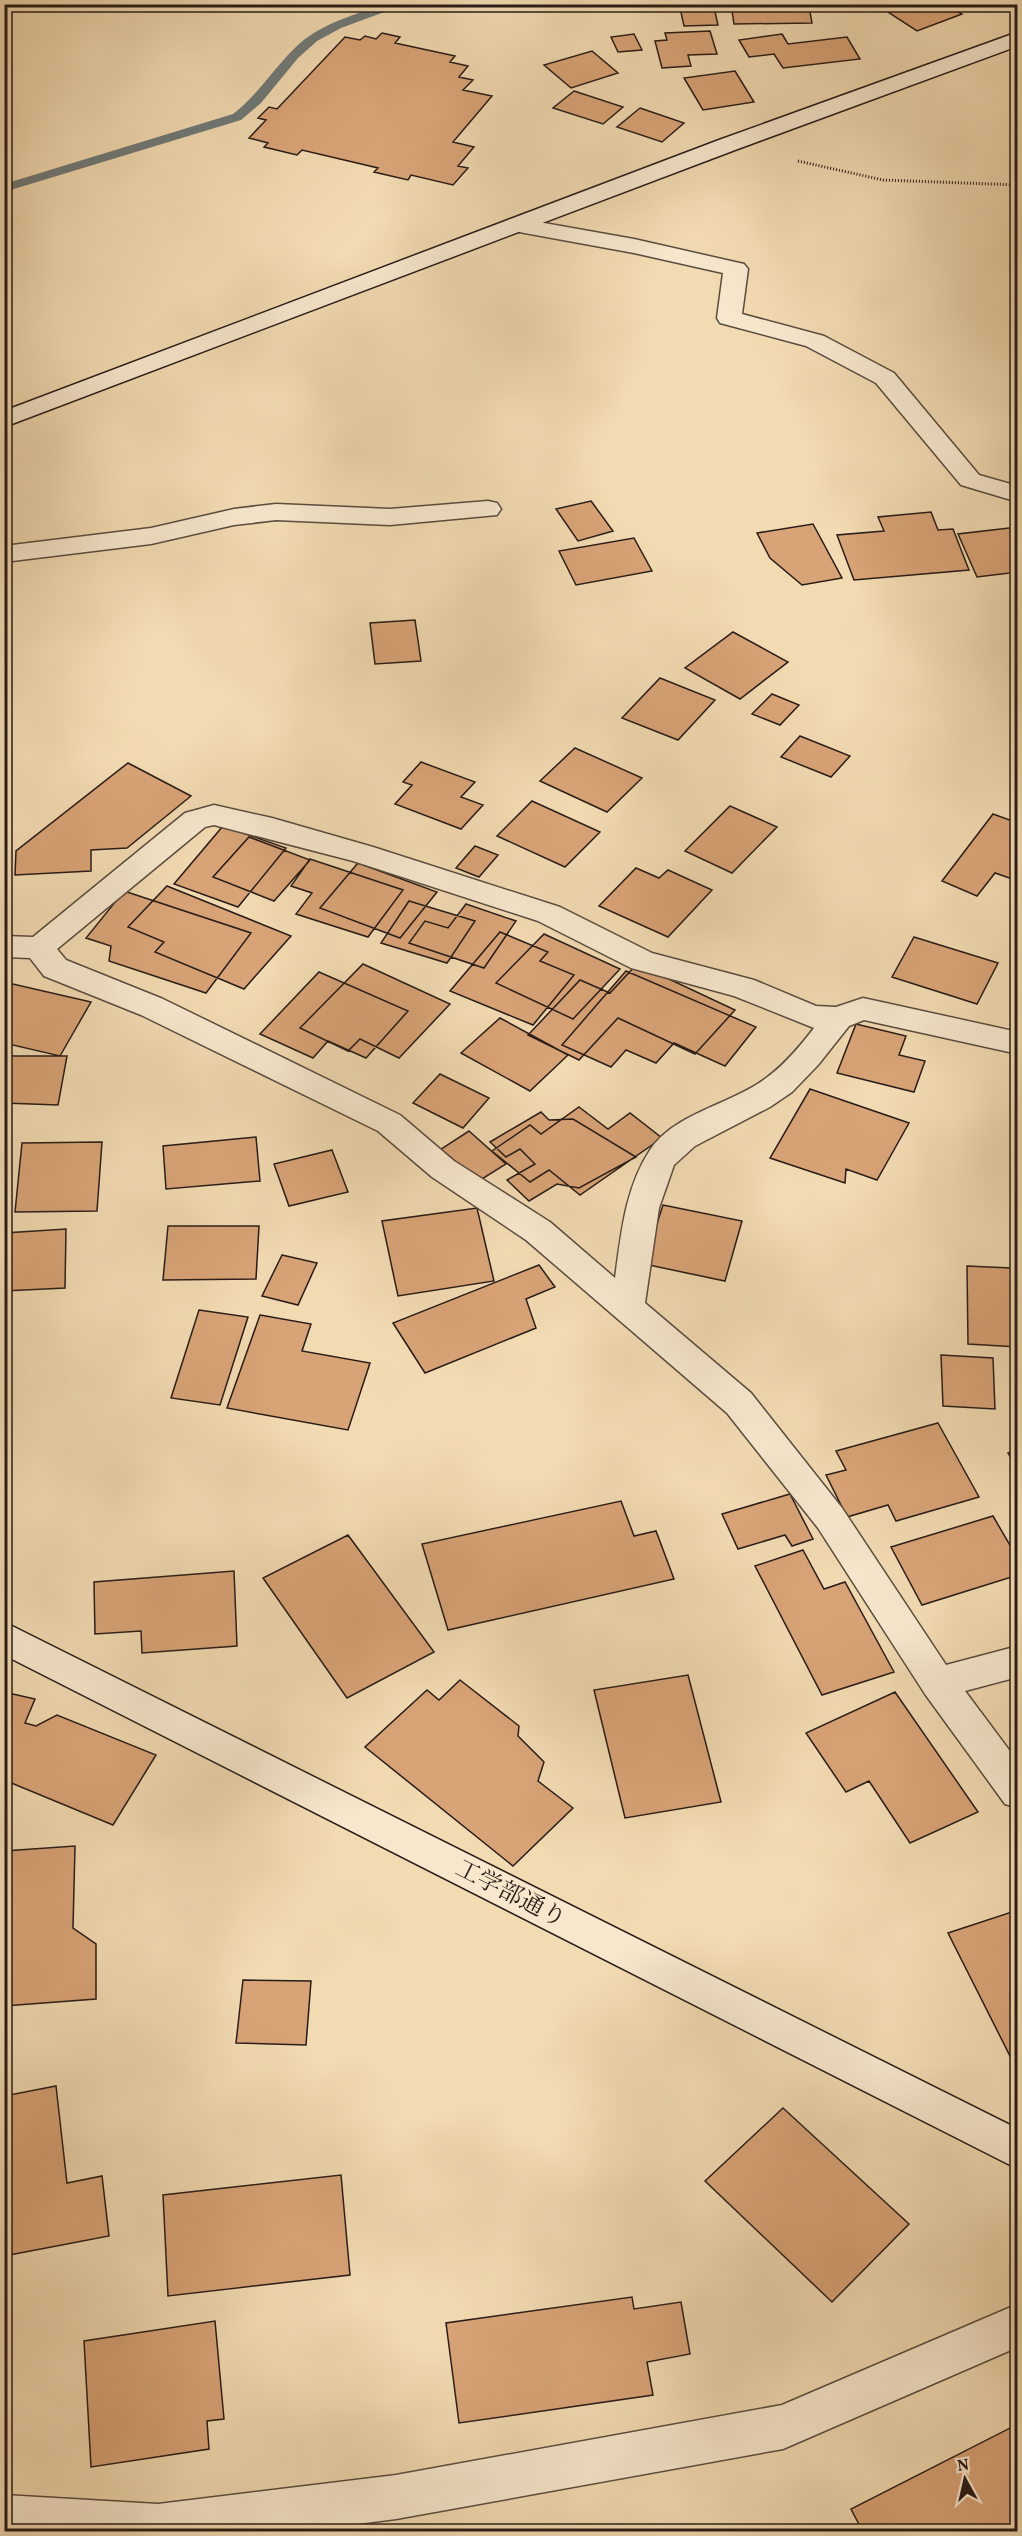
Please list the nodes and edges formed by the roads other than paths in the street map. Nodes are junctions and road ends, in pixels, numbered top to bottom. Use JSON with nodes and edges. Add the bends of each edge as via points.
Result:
{"nodes":[{"id":1,"x":1017,"y":39,"type":"edge"},
{"id":2,"x":516,"y":225,"type":"junction"},
{"id":3,"x":4,"y":420,"type":"edge"},
{"id":4,"x":1017,"y":494,"type":"edge"},
{"id":5,"x":488,"y":509,"type":"dead end"},
{"id":6,"x":4,"y":554,"type":"edge"},
{"id":7,"x":4,"y":946,"type":"edge"},
{"id":8,"x":39,"y":948,"type":"junction"},
{"id":9,"x":838,"y":1018,"type":"junction"},
{"id":10,"x":1017,"y":1043,"type":"edge"},
{"id":11,"x":628,"y":1307,"type":"junction"},
{"id":12,"x":4,"y":1637,"type":"edge"},
{"id":13,"x":1017,"y":1661,"type":"edge"},
{"id":14,"x":938,"y":1683,"type":"junction"},
{"id":15,"x":1017,"y":1792,"type":"edge"},
{"id":16,"x":1017,"y":2150,"type":"edge"},
{"id":17,"x":1017,"y":2325,"type":"edge"},
{"id":18,"x":4,"y":2517,"type":"edge"},
{"id":19,"x":159,"y":2529,"type":"edge"}],
"edges":[{"from":1,"to":2,"type":"street"},
{"from":2,"to":3,"type":"street"},
{"from":2,"to":4,"type":"street","via":[[736,269],[729,318],[815,341],[885,378],[970,480]]},
{"from":5,"to":6,"type":"street","via":[[390,517],[276,512],[151,536]]},
{"from":7,"to":8,"type":"street"},
{"from":8,"to":9,"type":"street","via":[[195,820],[214,815],[363,854],[549,914],[642,961],[743,988],[813,1017]]},
{"from":8,"to":11,"type":"street","via":[[55,969],[152,1007],[389,1123],[443,1169],[538,1231]]},
{"from":9,"to":10,"type":"street","via":[[863,1009]]},
{"from":9,"to":11,"type":"street","via":[[805,1063],[770,1091],[688,1136],[663,1155],[649,1184]]},
{"from":11,"to":14,"type":"street","via":[[739,1403],[831,1518]]},
{"from":12,"to":16,"type":"street","name":"工学部通り"},
{"from":13,"to":14,"type":"street"},
{"from":14,"to":15,"type":"street"},
{"from":17,"to":19,"type":"street","via":[[783,2427],[396,2497]]},
{"from":18,"to":19,"type":"street"}]}
